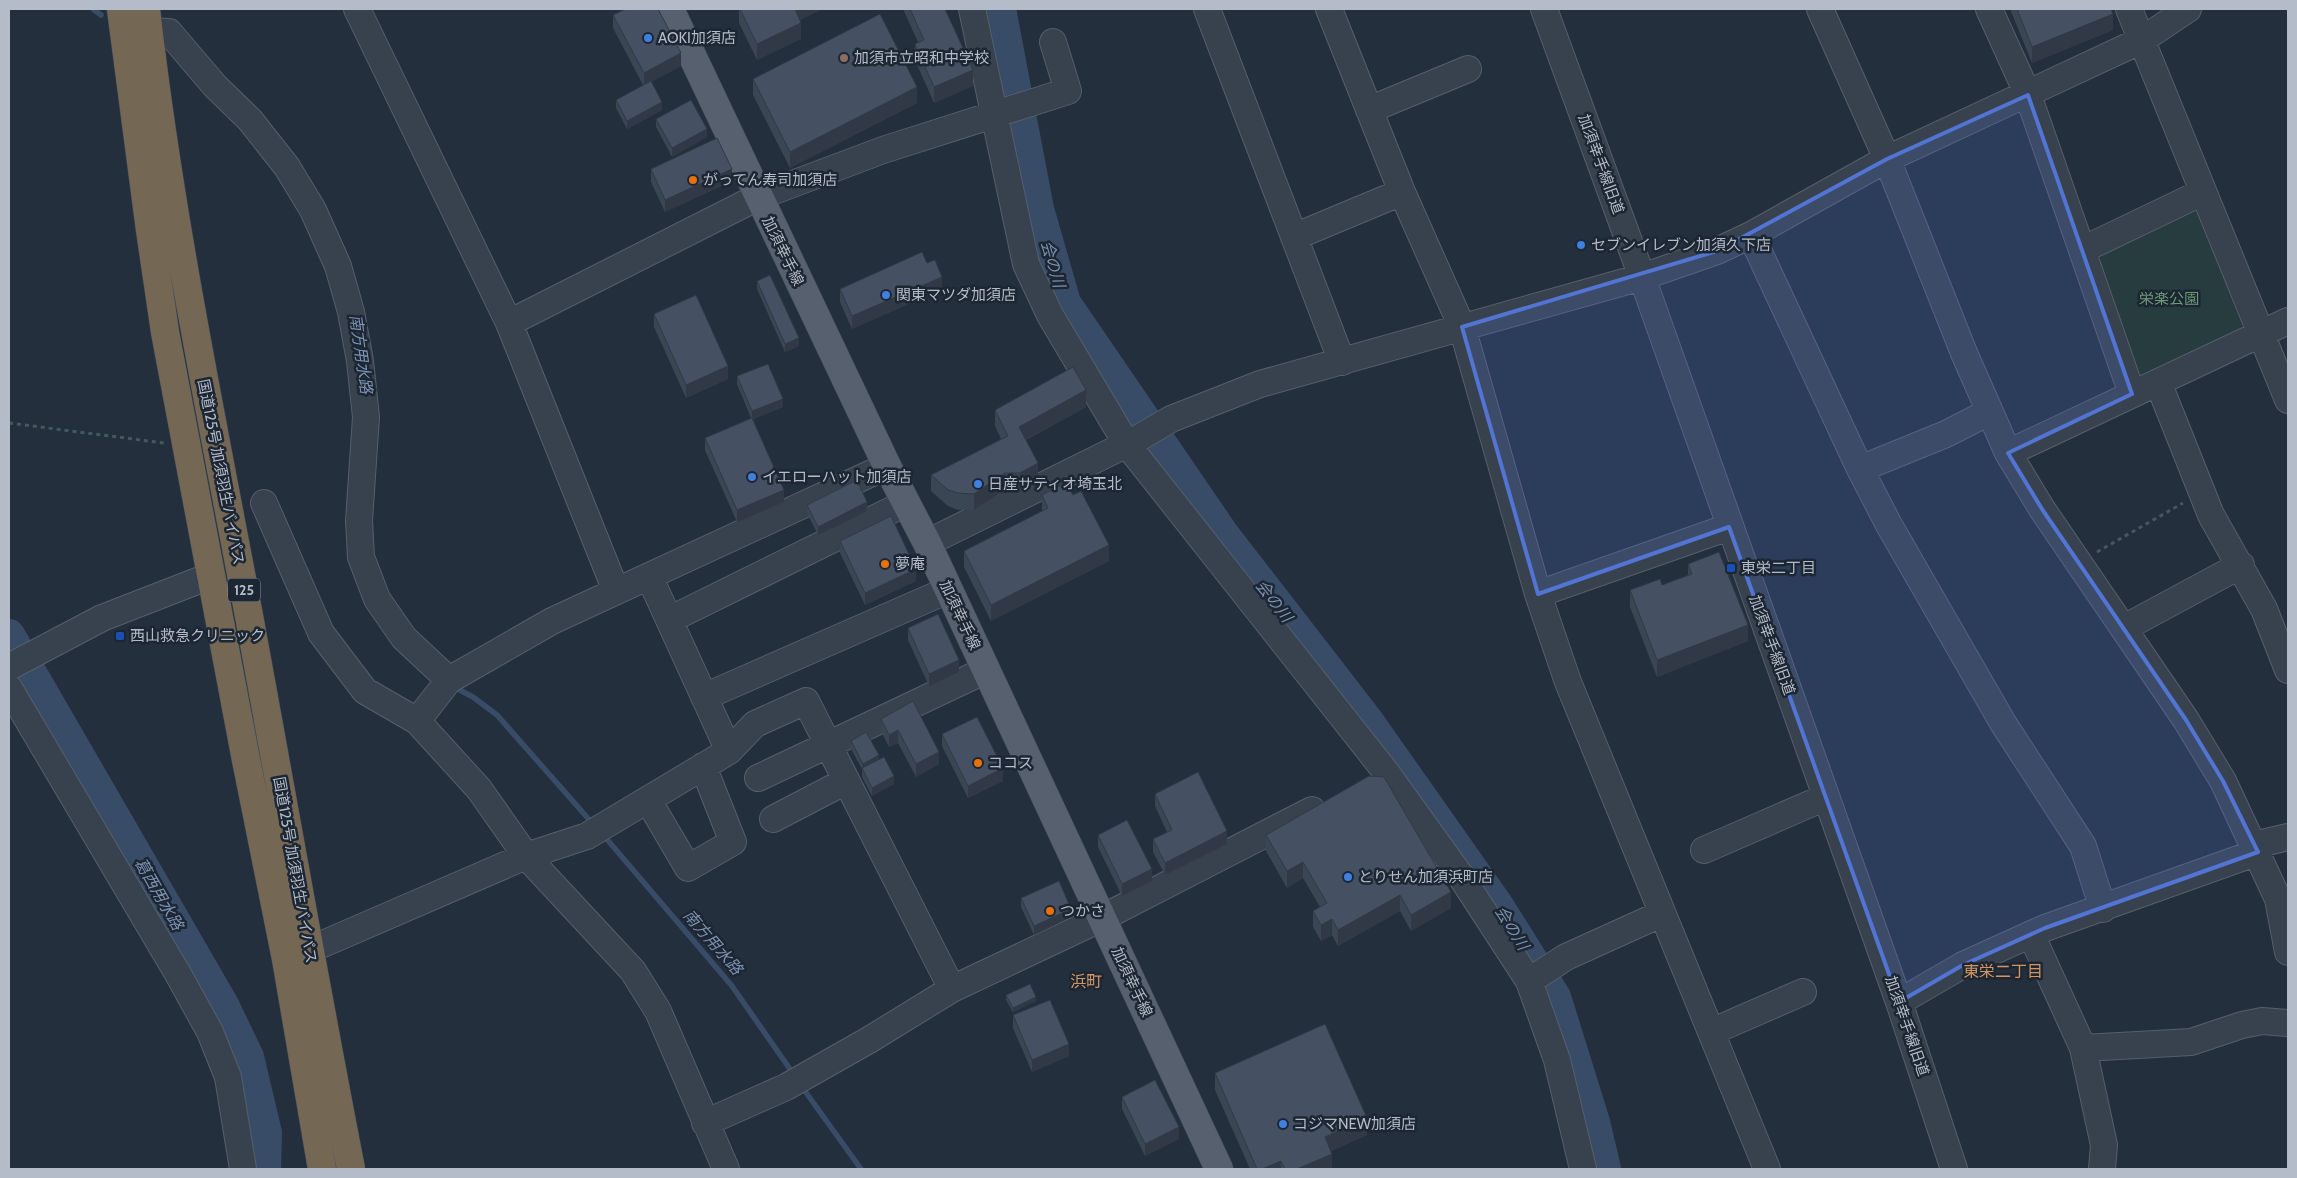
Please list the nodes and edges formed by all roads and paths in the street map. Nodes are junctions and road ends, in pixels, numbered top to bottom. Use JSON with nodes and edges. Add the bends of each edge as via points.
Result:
{"nodes":[{"id":1,"x":121,"y":9,"type":"edge"},
{"id":2,"x":358,"y":9,"type":"edge"},
{"id":3,"x":670,"y":9,"type":"edge"},
{"id":4,"x":972,"y":9,"type":"edge"},
{"id":5,"x":1207,"y":9,"type":"edge"},
{"id":6,"x":1329,"y":9,"type":"edge"},
{"id":7,"x":1544,"y":9,"type":"edge"},
{"id":8,"x":1820,"y":9,"type":"edge"},
{"id":9,"x":1989,"y":9,"type":"edge"},
{"id":10,"x":2129,"y":9,"type":"edge"},
{"id":11,"x":2188,"y":9,"type":"edge"},
{"id":12,"x":147,"y":20,"type":"edge"},
{"id":13,"x":2142,"y":40,"type":"junction"},
{"id":14,"x":1053,"y":42,"type":"dead end"},
{"id":15,"x":1468,"y":69,"type":"dead end"},
{"id":16,"x":2028,"y":95,"type":"junction"},
{"id":17,"x":1369,"y":110,"type":"junction"},
{"id":18,"x":994,"y":115,"type":"junction"},
{"id":19,"x":1887,"y":159,"type":"junction"},
{"id":20,"x":1402,"y":192,"type":"junction"},
{"id":21,"x":2203,"y":192,"type":"junction"},
{"id":22,"x":758,"y":197,"type":"junction"},
{"id":23,"x":1751,"y":235,"type":"junction"},
{"id":24,"x":1294,"y":237,"type":"junction"},
{"id":25,"x":2082,"y":250,"type":"junction"},
{"id":26,"x":1642,"y":276,"type":"junction"},
{"id":27,"x":2288,"y":321,"type":"edge"},
{"id":28,"x":509,"y":323,"type":"junction"},
{"id":29,"x":1462,"y":327,"type":"junction"},
{"id":30,"x":2261,"y":335,"type":"junction"},
{"id":31,"x":1342,"y":362,"type":"junction"},
{"id":32,"x":2158,"y":382,"type":"junction"},
{"id":33,"x":2132,"y":394,"type":"junction"},
{"id":34,"x":2288,"y":400,"type":"edge"},
{"id":35,"x":1989,"y":412,"type":"junction"},
{"id":36,"x":9,"y":423,"type":"edge"},
{"id":37,"x":1131,"y":441,"type":"junction"},
{"id":38,"x":186,"y":446,"type":"junction"},
{"id":39,"x":2008,"y":453,"type":"junction"},
{"id":40,"x":887,"y":466,"type":"junction"},
{"id":41,"x":1860,"y":469,"type":"junction"},
{"id":42,"x":2202,"y":492,"type":"junction"},
{"id":43,"x":906,"y":503,"type":"junction"},
{"id":44,"x":264,"y":504,"type":"dead end"},
{"id":45,"x":1729,"y":527,"type":"junction"},
{"id":46,"x":926,"y":543,"type":"junction"},
{"id":47,"x":2079,"y":562,"type":"junction"},
{"id":48,"x":2240,"y":565,"type":"junction"},
{"id":49,"x":210,"y":576,"type":"junction"},
{"id":50,"x":649,"y":576,"type":"junction"},
{"id":51,"x":948,"y":590,"type":"junction"},
{"id":52,"x":616,"y":592,"type":"junction"},
{"id":53,"x":1538,"y":594,"type":"junction"},
{"id":54,"x":669,"y":620,"type":"junction"},
{"id":55,"x":2124,"y":628,"type":"junction"},
{"id":56,"x":986,"y":670,"type":"junction"},
{"id":57,"x":2288,"y":670,"type":"edge"},
{"id":58,"x":9,"y":674,"type":"edge"},
{"id":59,"x":448,"y":680,"type":"junction"},
{"id":60,"x":704,"y":697,"type":"junction"},
{"id":61,"x":416,"y":722,"type":"junction"},
{"id":62,"x":828,"y":744,"type":"junction"},
{"id":63,"x":729,"y":750,"type":"junction"},
{"id":64,"x":703,"y":766,"type":"junction"},
{"id":65,"x":758,"y":778,"type":"dead end"},
{"id":66,"x":846,"y":781,"type":"junction"},
{"id":67,"x":1826,"y":797,"type":"junction"},
{"id":68,"x":648,"y":800,"type":"junction"},
{"id":69,"x":1332,"y":800,"type":"edge"},
{"id":70,"x":773,"y":819,"type":"dead end"},
{"id":71,"x":2288,"y":837,"type":"edge"},
{"id":72,"x":2256,"y":849,"type":"junction"},
{"id":73,"x":1704,"y":850,"type":"dead end"},
{"id":74,"x":526,"y":856,"type":"junction"},
{"id":75,"x":2283,"y":898,"type":"edge"},
{"id":76,"x":2104,"y":909,"type":"junction"},
{"id":77,"x":1661,"y":914,"type":"junction"},
{"id":78,"x":1102,"y":918,"type":"junction"},
{"id":79,"x":2031,"y":934,"type":"junction"},
{"id":80,"x":309,"y":950,"type":"junction"},
{"id":81,"x":2288,"y":952,"type":"edge"},
{"id":82,"x":1530,"y":981,"type":"junction"},
{"id":83,"x":952,"y":989,"type":"junction"},
{"id":84,"x":1804,"y":992,"type":"dead end"},
{"id":85,"x":1899,"y":1002,"type":"junction"},
{"id":86,"x":2288,"y":1022,"type":"edge"},
{"id":87,"x":1711,"y":1032,"type":"junction"},
{"id":88,"x":2082,"y":1048,"type":"junction"},
{"id":89,"x":705,"y":1123,"type":"junction"},
{"id":90,"x":243,"y":1169,"type":"edge"},
{"id":91,"x":322,"y":1169,"type":"edge"},
{"id":92,"x":351,"y":1169,"type":"edge"},
{"id":93,"x":726,"y":1169,"type":"edge"},
{"id":94,"x":1219,"y":1169,"type":"edge"},
{"id":95,"x":1583,"y":1169,"type":"edge"},
{"id":96,"x":1767,"y":1169,"type":"edge"},
{"id":97,"x":1954,"y":1169,"type":"edge"},
{"id":98,"x":2102,"y":1169,"type":"edge"}],
"edges":[{"from":1,"to":38,"type":"highway","name":"国道125号 加須羽生バイパス","number":"125","via":[[165,332]]},
{"from":2,"to":28,"type":"street"},
{"from":3,"to":22,"type":"main road","name":"加須幸手線"},
{"from":4,"to":18,"type":"street"},
{"from":5,"to":24,"type":"street"},
{"from":6,"to":17,"type":"street"},
{"from":7,"to":26,"type":"street","name":"加須幸手線旧道"},
{"from":8,"to":19,"type":"street"},
{"from":9,"to":16,"type":"street"},
{"from":10,"to":13,"type":"street"},
{"from":11,"to":13,"type":"street"},
{"from":12,"to":59,"type":"street","via":[[169,32],[256,128],[287,167],[313,210],[338,266],[360,361],[366,417],[361,557],[377,599],[404,638]]},
{"from":12,"to":80,"type":"highway","name":"国道125号 加須羽生バイパス","number":"125","via":[[176,225]]},
{"from":13,"to":16,"type":"street"},
{"from":13,"to":21,"type":"street"},
{"from":14,"to":18,"type":"street","via":[[1068,91]]},
{"from":15,"to":17,"type":"street"},
{"from":16,"to":19,"type":"street"},
{"from":16,"to":25,"type":"street"},
{"from":17,"to":20,"type":"street"},
{"from":18,"to":22,"type":"street","via":[[883,150]]},
{"from":18,"to":37,"type":"street","via":[[1026,264],[1050,315]]},
{"from":19,"to":23,"type":"street"},
{"from":19,"to":35,"type":"street"},
{"from":20,"to":24,"type":"street"},
{"from":20,"to":29,"type":"street"},
{"from":21,"to":25,"type":"street"},
{"from":21,"to":30,"type":"street"},
{"from":22,"to":28,"type":"street"},
{"from":22,"to":40,"type":"main road","name":"加須幸手線"},
{"from":23,"to":26,"type":"street","via":[[1717,251]]},
{"from":23,"to":41,"type":"street"},
{"from":24,"to":31,"type":"street"},
{"from":25,"to":33,"type":"street"},
{"from":26,"to":29,"type":"street"},
{"from":26,"to":45,"type":"street","name":"加須幸手線旧道"},
{"from":27,"to":30,"type":"street"},
{"from":28,"to":52,"type":"street"},
{"from":29,"to":31,"type":"street"},
{"from":29,"to":53,"type":"street"},
{"from":30,"to":32,"type":"street"},
{"from":30,"to":34,"type":"street"},
{"from":31,"to":37,"type":"street","via":[[1260,384],[1172,419]]},
{"from":32,"to":33,"type":"street"},
{"from":32,"to":42,"type":"street"},
{"from":33,"to":39,"type":"street"},
{"from":35,"to":39,"type":"street"},
{"from":35,"to":41,"type":"street","via":[[1946,434]]},
{"from":36,"to":38,"type":"path"},
{"from":37,"to":46,"type":"street"},
{"from":37,"to":82,"type":"street","via":[[1377,777],[1460,875]]},
{"from":38,"to":49,"type":"highway","name":"国道125号 加須羽生バイパス","number":"125"},
{"from":39,"to":47,"type":"street","via":[[2042,510]]},
{"from":40,"to":43,"type":"main road","name":"加須幸手線"},
{"from":40,"to":50,"type":"street"},
{"from":41,"to":76,"type":"street","via":[[2003,723],[2084,846]]},
{"from":42,"to":47,"type":"path"},
{"from":42,"to":48,"type":"street","via":[[2211,515]]},
{"from":43,"to":46,"type":"main road","name":"加須幸手線"},
{"from":43,"to":54,"type":"street"},
{"from":44,"to":61,"type":"street","via":[[321,633],[365,691]]},
{"from":45,"to":53,"type":"street"},
{"from":45,"to":67,"type":"street","name":"加須幸手線旧道"},
{"from":46,"to":51,"type":"main road","name":"加須幸手線"},
{"from":47,"to":55,"type":"street"},
{"from":48,"to":55,"type":"street"},
{"from":48,"to":57,"type":"street","via":[[2264,609]]},
{"from":49,"to":58,"type":"street","via":[[102,618],[44,648]]},
{"from":49,"to":91,"type":"highway","name":"国道125号 加須羽生バイパス","number":"125","via":[[286,959]]},
{"from":50,"to":52,"type":"street"},
{"from":50,"to":54,"type":"street"},
{"from":51,"to":56,"type":"main road","name":"加須幸手線"},
{"from":51,"to":60,"type":"street"},
{"from":52,"to":59,"type":"street","via":[[552,621]]},
{"from":53,"to":77,"type":"street","via":[[1568,682]]},
{"from":54,"to":60,"type":"street"},
{"from":55,"to":72,"type":"street","via":[[2223,781]]},
{"from":56,"to":62,"type":"street"},
{"from":56,"to":78,"type":"main road","name":"加須幸手線"},
{"from":58,"to":90,"type":"street","via":[[210,1032],[228,1077]]},
{"from":59,"to":61,"type":"street"},
{"from":60,"to":63,"type":"street"},
{"from":61,"to":74,"type":"street","via":[[479,788]]},
{"from":62,"to":63,"type":"street","via":[[806,701],[755,724]]},
{"from":62,"to":65,"type":"street"},
{"from":62,"to":66,"type":"street"},
{"from":63,"to":64,"type":"street"},
{"from":64,"to":68,"type":"street"},
{"from":64,"to":68,"type":"street","via":[[733,842],[688,868]]},
{"from":66,"to":70,"type":"street"},
{"from":66,"to":83,"type":"street"},
{"from":67,"to":73,"type":"street"},
{"from":67,"to":85,"type":"street","name":"加須幸手線旧道"},
{"from":68,"to":74,"type":"street","via":[[587,836]]},
{"from":69,"to":78,"type":"street"},
{"from":71,"to":72,"type":"street"},
{"from":72,"to":75,"type":"street"},
{"from":72,"to":76,"type":"street"},
{"from":74,"to":80,"type":"street"},
{"from":74,"to":89,"type":"street","via":[[632,971],[658,1011]]},
{"from":75,"to":81,"type":"street"},
{"from":76,"to":79,"type":"street"},
{"from":77,"to":82,"type":"street","via":[[1566,957]]},
{"from":77,"to":87,"type":"street"},
{"from":78,"to":83,"type":"street"},
{"from":78,"to":94,"type":"main road","name":"加須幸手線"},
{"from":79,"to":85,"type":"street","via":[[1963,965]]},
{"from":79,"to":88,"type":"street"},
{"from":80,"to":92,"type":"highway","name":"国道125号 加須羽生バイパス","number":"125"},
{"from":82,"to":95,"type":"street","via":[[1557,1060]]},
{"from":83,"to":89,"type":"street","via":[[786,1087]]},
{"from":84,"to":87,"type":"street"},
{"from":85,"to":97,"type":"street","name":"加須幸手線旧道"},
{"from":86,"to":88,"type":"street","via":[[2262,1021],[2242,1025],[2191,1042]]},
{"from":87,"to":96,"type":"street"},
{"from":88,"to":98,"type":"street","via":[[2104,1145]]},
{"from":89,"to":93,"type":"street"}]}
